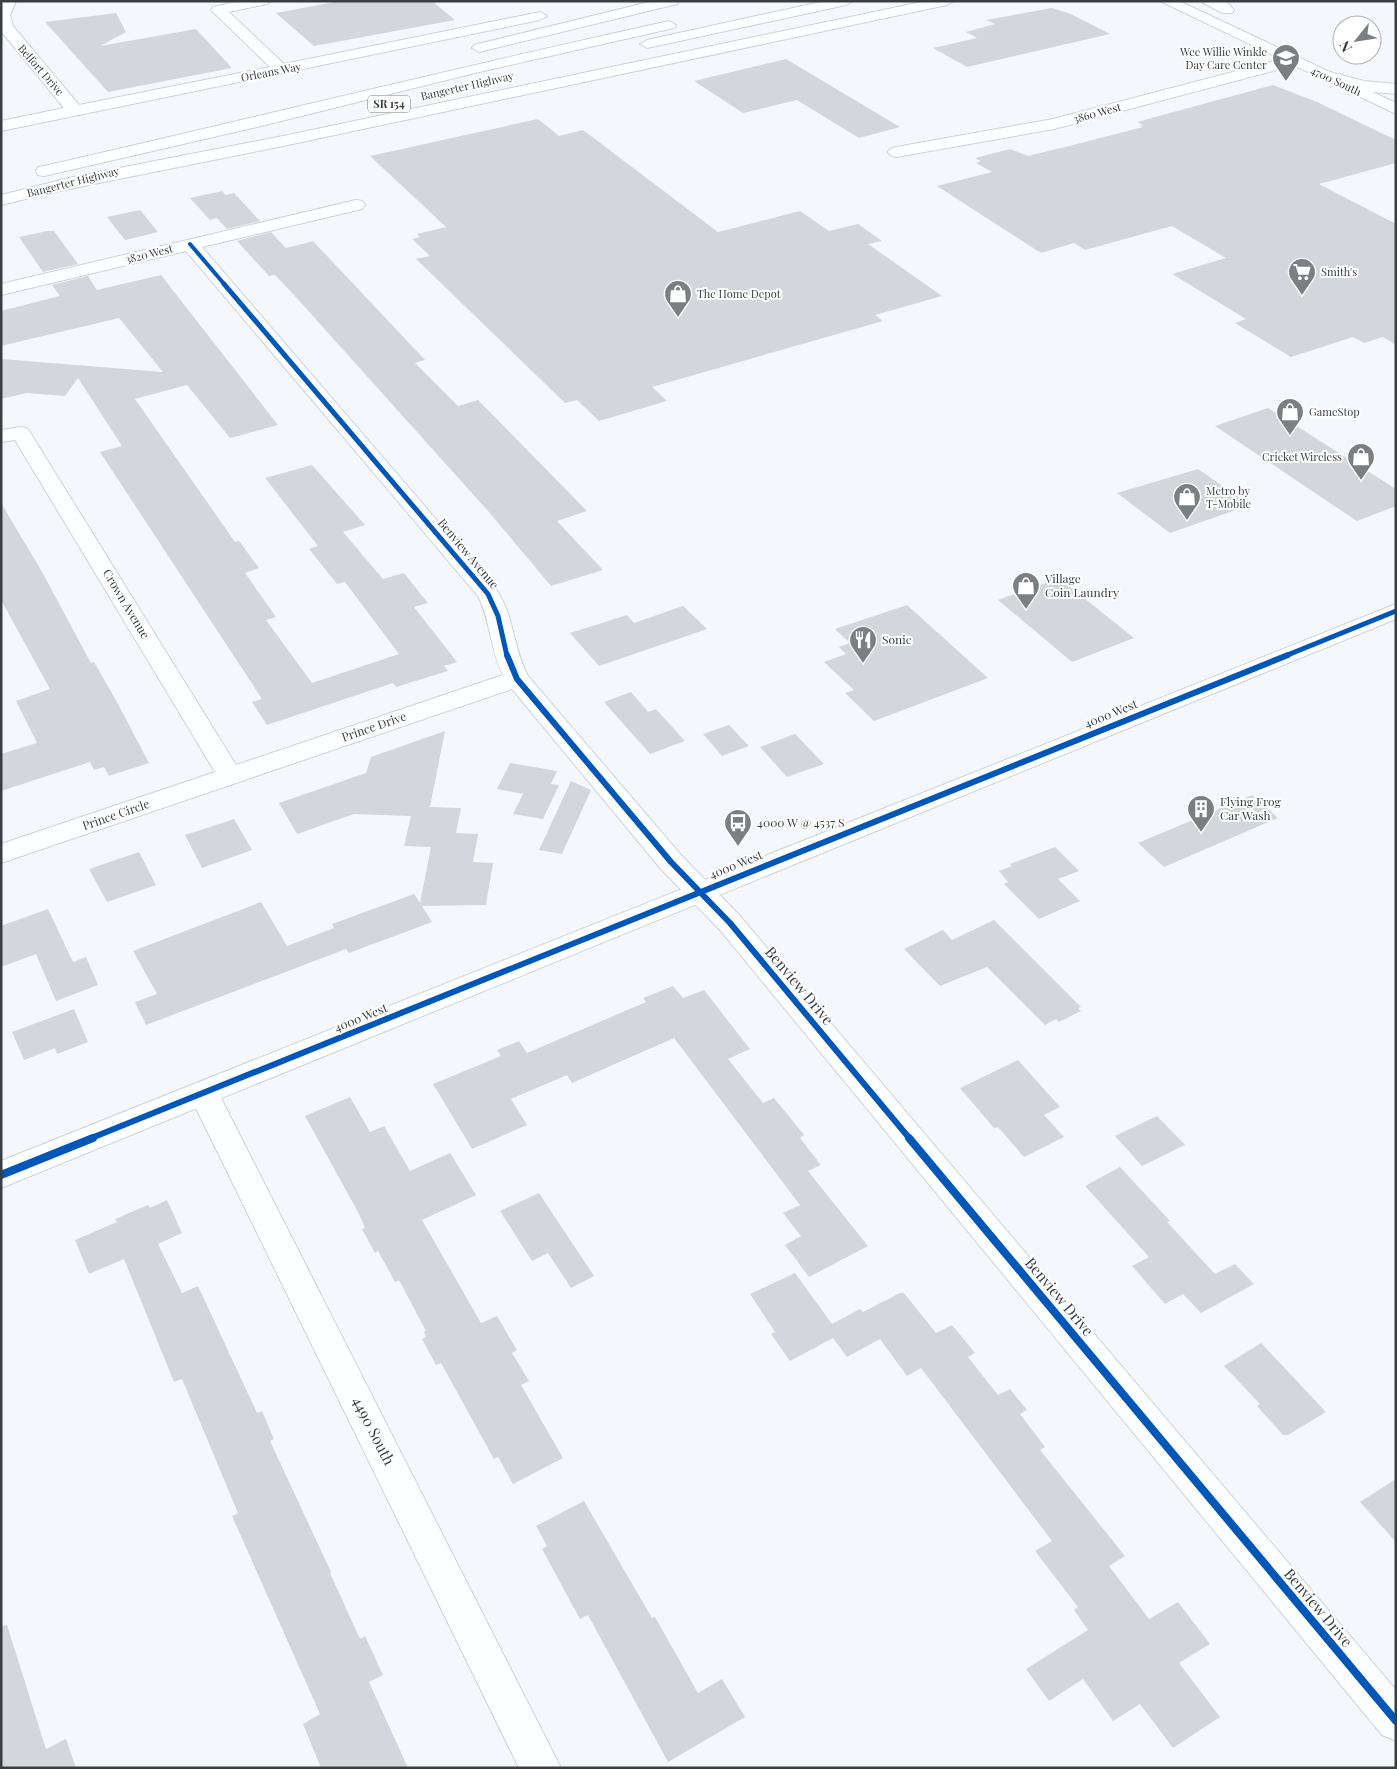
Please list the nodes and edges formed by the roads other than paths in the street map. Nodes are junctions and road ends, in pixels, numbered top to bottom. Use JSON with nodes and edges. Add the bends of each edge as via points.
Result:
{"nodes":[{"id":1,"x":8,"y":1,"type":"edge"},
{"id":2,"x":262,"y":1,"type":"edge"},
{"id":3,"x":672,"y":1,"type":"edge"},
{"id":4,"x":846,"y":1,"type":"edge"},
{"id":5,"x":947,"y":1,"type":"edge"},
{"id":6,"x":1167,"y":1,"type":"edge"},
{"id":7,"x":1207,"y":1,"type":"edge"},
{"id":8,"x":1227,"y":9,"type":"edge"},
{"id":9,"x":728,"y":11,"type":"dead end"},
{"id":10,"x":540,"y":16,"type":"dead end"},
{"id":11,"x":466,"y":51,"type":"dead end"},
{"id":12,"x":1294,"y":61,"type":"junction"},
{"id":13,"x":1351,"y":68,"type":"dead end"},
{"id":14,"x":282,"y":70,"type":"junction"},
{"id":15,"x":1326,"y":76,"type":"junction"},
{"id":16,"x":490,"y":81,"type":"dead end"},
{"id":17,"x":472,"y":85,"type":"dead end"},
{"id":18,"x":1396,"y":89,"type":"edge"},
{"id":19,"x":280,"y":100,"type":"dead end"},
{"id":20,"x":1396,"y":107,"type":"edge"},
{"id":21,"x":75,"y":110,"type":"junction"},
{"id":22,"x":1,"y":126,"type":"edge"},
{"id":23,"x":896,"y":152,"type":"dead end"},
{"id":24,"x":55,"y":187,"type":"junction"},
{"id":25,"x":1,"y":200,"type":"edge"},
{"id":26,"x":356,"y":204,"type":"dead end"},
{"id":27,"x":190,"y":244,"type":"junction"},
{"id":28,"x":1,"y":290,"type":"edge"},
{"id":29,"x":11,"y":434,"type":"edge"},
{"id":30,"x":1396,"y":611,"type":"edge"},
{"id":31,"x":517,"y":678,"type":"junction"},
{"id":32,"x":230,"y":776,"type":"junction"},
{"id":33,"x":1,"y":854,"type":"edge"},
{"id":34,"x":700,"y":892,"type":"junction"},
{"id":35,"x":204,"y":1094,"type":"junction"},
{"id":36,"x":1,"y":1175,"type":"edge"},
{"id":37,"x":1396,"y":1721,"type":"edge"},
{"id":38,"x":541,"y":1768,"type":"edge"}],
"edges":[{"from":1,"to":21,"type":"main road","name":"Belfort Drive","via":[[3,15],[6,27]]},
{"from":2,"to":14,"type":"main road","via":[[218,10]]},
{"from":3,"to":11,"type":"main road"},
{"from":4,"to":16,"type":"main road","name":"Bangerter Highway"},
{"from":5,"to":24,"type":"main road","via":[[293,140]]},
{"from":6,"to":12,"type":"main road","name":"4700 South"},
{"from":7,"to":8,"type":"main road"},
{"from":9,"to":19,"type":"main road","name":"Bangerter Highway","number":"SR 154","via":[[29,174]]},
{"from":10,"to":14,"type":"main road","name":"Orleans Way"},
{"from":12,"to":15,"type":"main road","name":"4700 South"},
{"from":12,"to":23,"type":"main road","name":"3860 West","via":[[1054,124]]},
{"from":13,"to":18,"type":"main road","name":"4700 South"},
{"from":14,"to":21,"type":"main road","name":"Orleans Way"},
{"from":15,"to":18,"type":"main road","via":[[1363,86]]},
{"from":15,"to":20,"type":"main road","name":"4700 South"},
{"from":17,"to":24,"type":"main road","name":"Bangerter Highway","number":"SR 154"},
{"from":18,"to":20,"type":"main road","via":[[1392,97]]},
{"from":21,"to":22,"type":"main road","name":"Orleans Way"},
{"from":24,"to":25,"type":"main road","name":"Bangerter Highway","number":"SR 154"},
{"from":26,"to":27,"type":"main road","name":"3820 West"},
{"from":27,"to":28,"type":"main road","name":"3820 West"},
{"from":27,"to":31,"type":"main road","name":"Benview Avenue","via":[[488,594],[499,613],[508,663]]},
{"from":29,"to":32,"type":"main road","name":"Crown Avenue"},
{"from":30,"to":34,"type":"main road","name":"4000 West"},
{"from":31,"to":32,"type":"main road","name":"Prince Drive"},
{"from":31,"to":34,"type":"main road","name":"Benview Avenue","via":[[671,862]]},
{"from":32,"to":33,"type":"main road","name":"Prince Circle"},
{"from":34,"to":35,"type":"main road","name":"4000 West"},
{"from":34,"to":37,"type":"main road","name":"Benview Drive","via":[[734,928]]},
{"from":35,"to":36,"type":"main road","name":"4000 West"},
{"from":35,"to":38,"type":"main road","name":"4490 South"}]}
